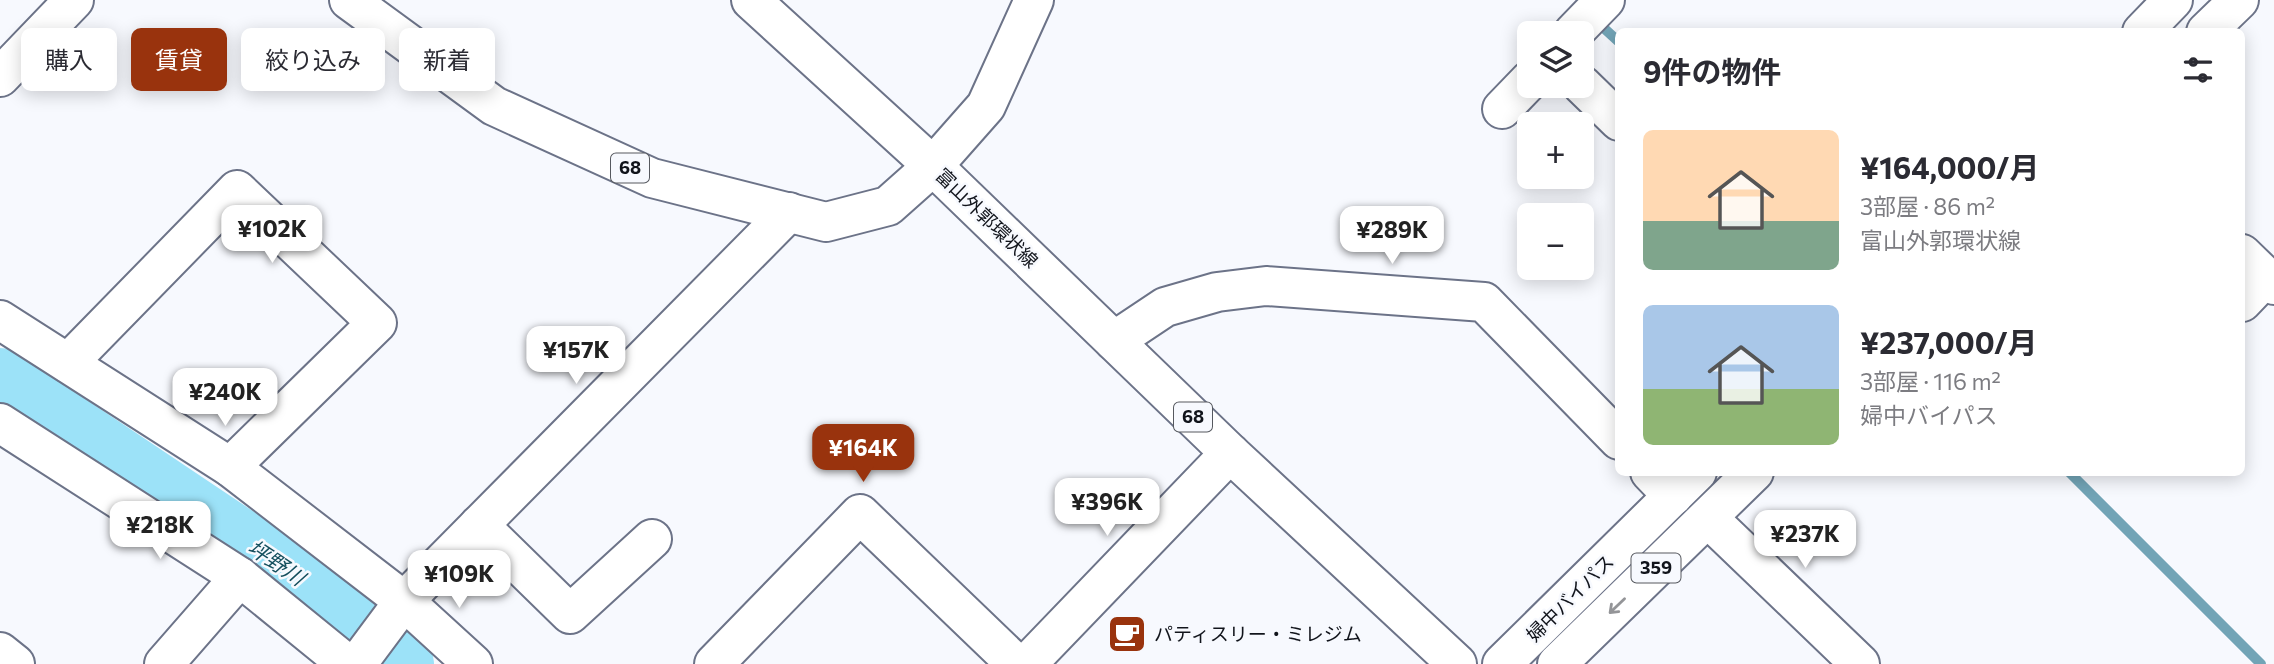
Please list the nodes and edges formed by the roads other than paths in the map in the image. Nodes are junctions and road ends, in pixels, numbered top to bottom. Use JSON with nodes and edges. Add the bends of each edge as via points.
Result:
{"nodes":[{"id":1,"x":75,"y":0,"type":"edge"},
{"id":2,"x":349,"y":0,"type":"edge"},
{"id":3,"x":751,"y":0,"type":"edge"},
{"id":4,"x":1034,"y":0,"type":"edge"},
{"id":5,"x":1605,"y":0,"type":"edge"},
{"id":6,"x":2173,"y":0,"type":"edge"},
{"id":7,"x":2239,"y":0,"type":"edge"},
{"id":8,"x":1585,"y":21,"type":"edge"},
{"id":9,"x":2145,"y":28,"type":"edge"},
{"id":10,"x":2210,"y":28,"type":"edge"},
{"id":11,"x":0,"y":77,"type":"edge"},
{"id":12,"x":1517,"y":93,"type":"edge"},
{"id":13,"x":1594,"y":97,"type":"edge"},
{"id":14,"x":1502,"y":109,"type":"dead end"},
{"id":15,"x":1615,"y":117,"type":"edge"},
{"id":16,"x":933,"y":166,"type":"junction"},
{"id":17,"x":789,"y":212,"type":"junction"},
{"id":18,"x":0,"y":320,"type":"edge"},
{"id":19,"x":1114,"y":341,"type":"junction"},
{"id":20,"x":68,"y":363,"type":"junction"},
{"id":21,"x":0,"y":423,"type":"edge"},
{"id":22,"x":1615,"y":436,"type":"edge"},
{"id":23,"x":1230,"y":453,"type":"junction"},
{"id":24,"x":230,"y":467,"type":"junction"},
{"id":25,"x":1750,"y":476,"type":"edge"},
{"id":26,"x":1674,"y":480,"type":"edge"},
{"id":27,"x":1708,"y":518,"type":"junction"},
{"id":28,"x":480,"y":525,"type":"junction"},
{"id":29,"x":652,"y":539,"type":"dead end"},
{"id":30,"x":240,"y":577,"type":"junction"},
{"id":31,"x":404,"y":601,"type":"junction"},
{"id":32,"x":0,"y":652,"type":"edge"},
{"id":33,"x":727,"y":659,"type":"edge"},
{"id":34,"x":15,"y":664,"type":"edge"},
{"id":35,"x":164,"y":664,"type":"edge"},
{"id":36,"x":347,"y":664,"type":"edge"},
{"id":37,"x":357,"y":664,"type":"edge"},
{"id":38,"x":473,"y":664,"type":"edge"},
{"id":39,"x":1016,"y":664,"type":"edge"},
{"id":40,"x":1027,"y":664,"type":"edge"},
{"id":41,"x":1457,"y":664,"type":"edge"},
{"id":42,"x":1502,"y":664,"type":"edge"},
{"id":43,"x":1557,"y":664,"type":"edge"},
{"id":44,"x":1860,"y":664,"type":"edge"}],
"edges":[{"from":1,"to":11,"type":"main road"},
{"from":2,"to":17,"type":"main road","name":"富山外郭環状線","number":"68","via":[[494,106],[652,178]]},
{"from":3,"to":16,"type":"main road"},
{"from":4,"to":16,"type":"main road","via":[[986,106]]},
{"from":5,"to":8,"type":"main road"},
{"from":6,"to":9,"type":"main road"},
{"from":7,"to":10,"type":"main road"},
{"from":12,"to":14,"type":"main road"},
{"from":13,"to":15,"type":"main road"},
{"from":16,"to":17,"type":"main road","name":"富山外郭環状線","number":"68","via":[[888,206],[826,222]]},
{"from":16,"to":19,"type":"main road","name":"富山外郭環状線","number":"68"},
{"from":17,"to":28,"type":"main road"},
{"from":18,"to":20,"type":"main road"},
{"from":19,"to":22,"type":"main road","via":[[1165,307],[1217,292],[1266,286],[1484,302]]},
{"from":19,"to":23,"type":"main road","name":"富山外郭環状線","number":"68"},
{"from":20,"to":24,"type":"main road"},
{"from":20,"to":24,"type":"main road","via":[[237,190],[377,323]]},
{"from":21,"to":30,"type":"main road"},
{"from":23,"to":40,"type":"main road"},
{"from":23,"to":41,"type":"main road","name":"富山外郭環状線","number":"68"},
{"from":24,"to":31,"type":"main road"},
{"from":25,"to":27,"type":"main road","name":"婦中バイパス","number":"359"},
{"from":26,"to":42,"type":"main road","name":"婦中バイパス","number":"359"},
{"from":27,"to":43,"type":"main road","name":"婦中バイパス","number":"359","one_way":true},
{"from":27,"to":44,"type":"main road"},
{"from":28,"to":29,"type":"main road","via":[[570,614]]},
{"from":28,"to":31,"type":"main road"},
{"from":30,"to":35,"type":"main road"},
{"from":30,"to":36,"type":"main road"},
{"from":31,"to":37,"type":"main road"},
{"from":31,"to":38,"type":"main road"},
{"from":32,"to":34,"type":"main road"},
{"from":33,"to":39,"type":"main road","via":[[860,514]]}]}
